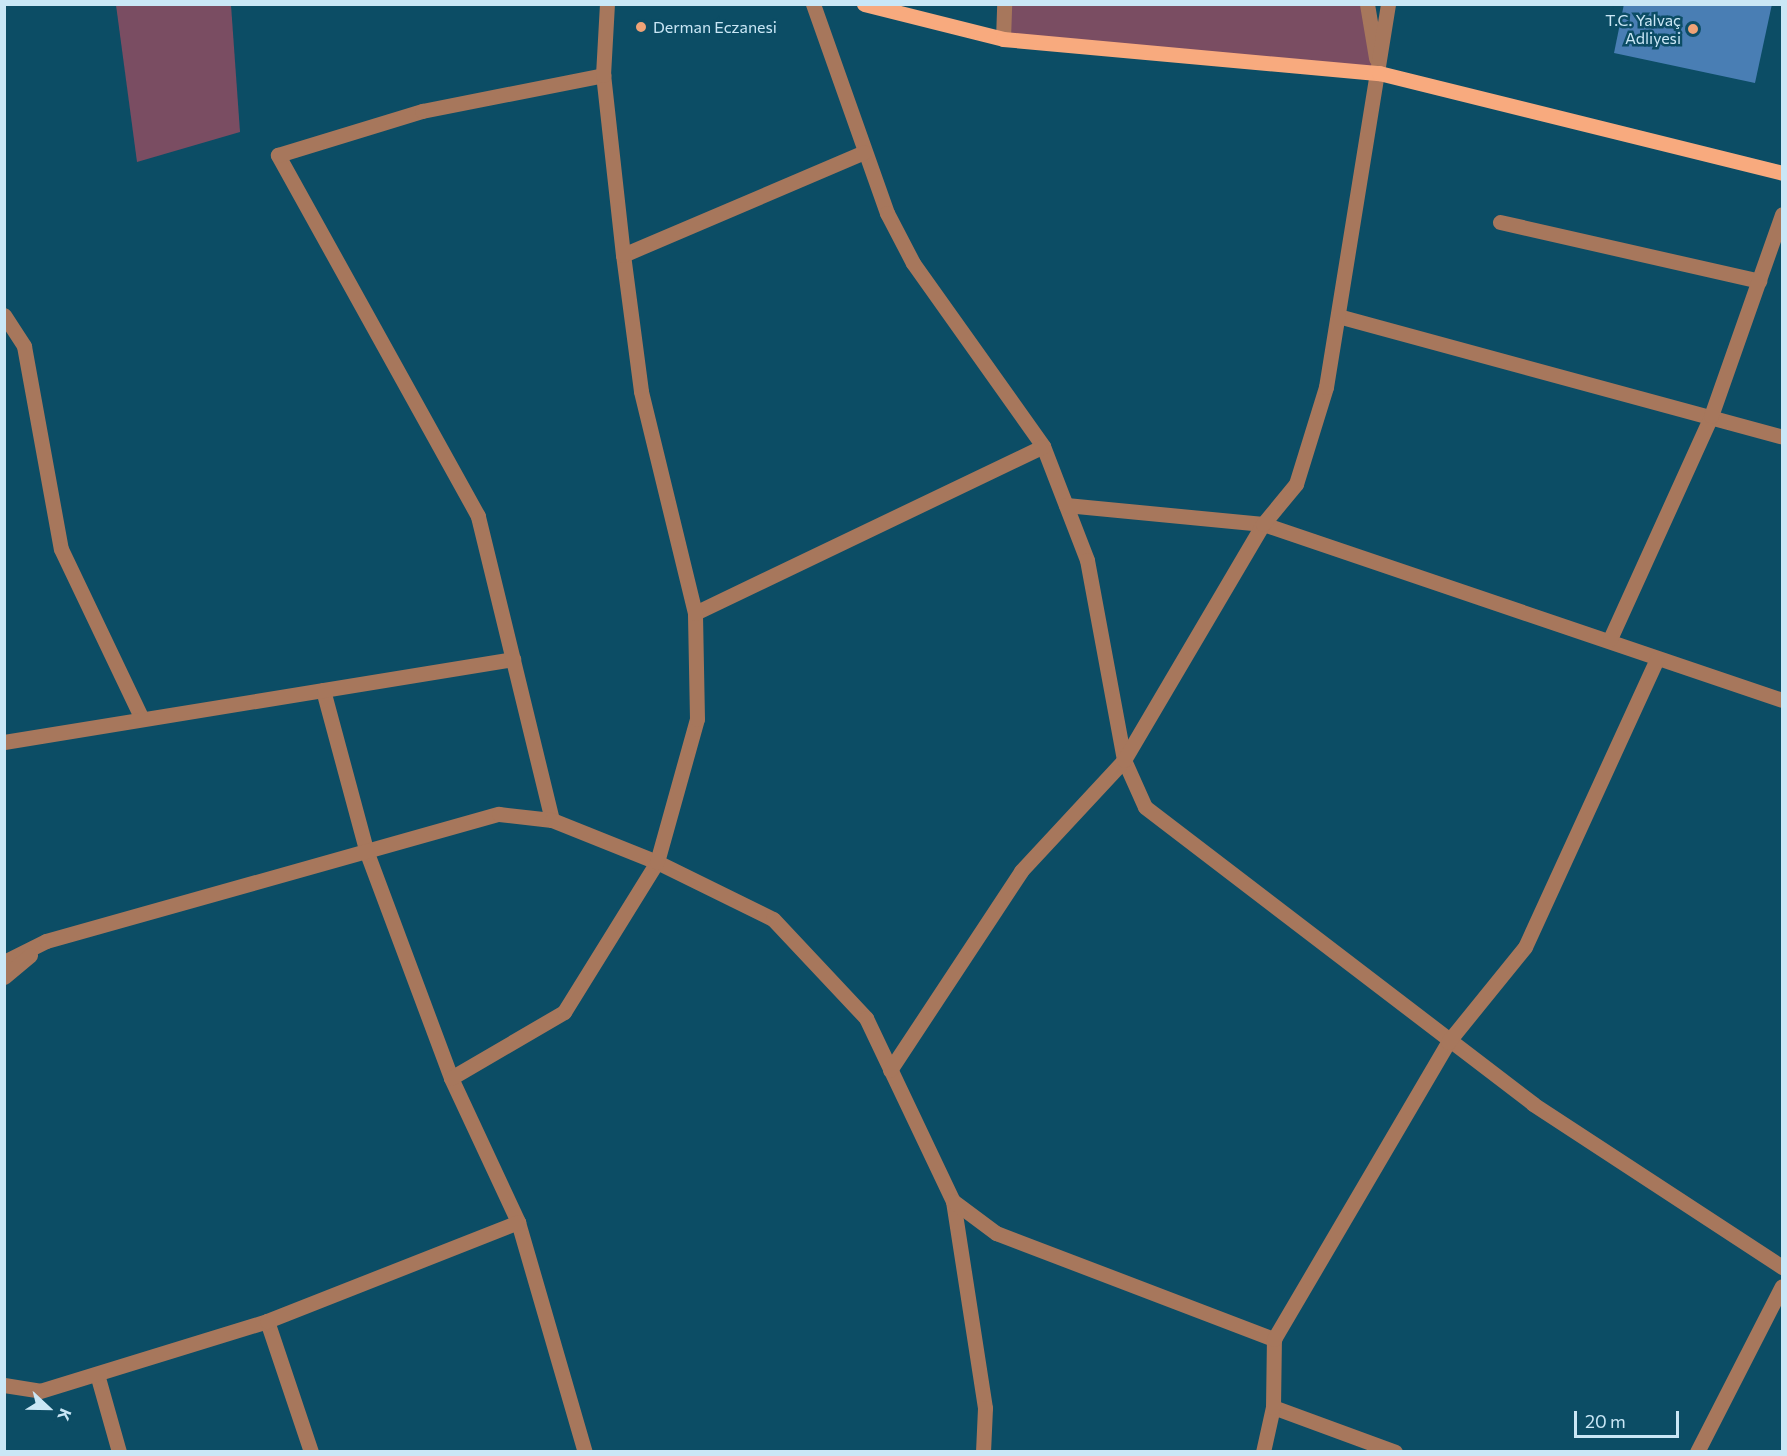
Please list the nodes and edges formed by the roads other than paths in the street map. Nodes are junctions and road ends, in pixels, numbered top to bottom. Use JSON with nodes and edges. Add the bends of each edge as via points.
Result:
{"nodes":[{"id":1,"x":607,"y":4,"type":"edge"},
{"id":2,"x":813,"y":4,"type":"edge"},
{"id":3,"x":864,"y":4,"type":"edge"},
{"id":4,"x":1004,"y":4,"type":"edge"},
{"id":5,"x":1367,"y":4,"type":"edge"},
{"id":6,"x":1388,"y":4,"type":"edge"},
{"id":7,"x":1003,"y":39,"type":"junction"},
{"id":8,"x":1379,"y":73,"type":"junction"},
{"id":9,"x":603,"y":75,"type":"junction"},
{"id":10,"x":864,"y":152,"type":"junction"},
{"id":11,"x":1782,"y":173,"type":"edge"},
{"id":12,"x":1782,"y":214,"type":"edge"},
{"id":13,"x":1500,"y":222,"type":"dead end"},
{"id":14,"x":623,"y":255,"type":"junction"},
{"id":15,"x":1759,"y":281,"type":"junction"},
{"id":16,"x":4,"y":315,"type":"edge"},
{"id":17,"x":1338,"y":316,"type":"junction"},
{"id":18,"x":1711,"y":416,"type":"junction"},
{"id":19,"x":1782,"y":437,"type":"edge"},
{"id":20,"x":1043,"y":446,"type":"junction"},
{"id":21,"x":1066,"y":505,"type":"junction"},
{"id":22,"x":1263,"y":524,"type":"junction"},
{"id":23,"x":695,"y":614,"type":"junction"},
{"id":24,"x":1610,"y":639,"type":"junction"},
{"id":25,"x":513,"y":659,"type":"junction"},
{"id":26,"x":1657,"y":659,"type":"junction"},
{"id":27,"x":323,"y":690,"type":"junction"},
{"id":28,"x":1782,"y":700,"type":"edge"},
{"id":29,"x":142,"y":719,"type":"junction"},
{"id":30,"x":4,"y":742,"type":"edge"},
{"id":31,"x":1124,"y":760,"type":"junction"},
{"id":32,"x":552,"y":820,"type":"junction"},
{"id":33,"x":367,"y":853,"type":"junction"},
{"id":34,"x":657,"y":862,"type":"junction"},
{"id":35,"x":46,"y":941,"type":"junction"},
{"id":36,"x":4,"y":962,"type":"edge"},
{"id":37,"x":4,"y":977,"type":"edge"},
{"id":38,"x":1448,"y":1042,"type":"junction"},
{"id":39,"x":890,"y":1070,"type":"junction"},
{"id":40,"x":451,"y":1078,"type":"junction"},
{"id":41,"x":953,"y":1201,"type":"junction"},
{"id":42,"x":518,"y":1222,"type":"junction"},
{"id":43,"x":1782,"y":1267,"type":"edge"},
{"id":44,"x":1782,"y":1286,"type":"edge"},
{"id":45,"x":267,"y":1321,"type":"junction"},
{"id":46,"x":1274,"y":1339,"type":"junction"},
{"id":47,"x":97,"y":1374,"type":"junction"},
{"id":48,"x":4,"y":1384,"type":"edge"},
{"id":49,"x":1273,"y":1407,"type":"junction"},
{"id":50,"x":119,"y":1452,"type":"edge"},
{"id":51,"x":311,"y":1452,"type":"edge"},
{"id":52,"x":585,"y":1452,"type":"edge"},
{"id":53,"x":983,"y":1452,"type":"edge"},
{"id":54,"x":1263,"y":1452,"type":"edge"},
{"id":55,"x":1395,"y":1452,"type":"edge"},
{"id":56,"x":1697,"y":1452,"type":"edge"}],
"edges":[{"from":1,"to":9,"type":"street"},
{"from":2,"to":10,"type":"street"},
{"from":3,"to":7,"type":"main road"},
{"from":4,"to":7,"type":"street"},
{"from":5,"to":8,"type":"street"},
{"from":6,"to":8,"type":"street"},
{"from":7,"to":8,"type":"main road"},
{"from":8,"to":11,"type":"main road"},
{"from":8,"to":17,"type":"street"},
{"from":9,"to":14,"type":"street"},
{"from":9,"to":25,"type":"street","via":[[422,111],[278,155],[478,516]]},
{"from":10,"to":14,"type":"street"},
{"from":10,"to":20,"type":"street","via":[[914,263]]},
{"from":12,"to":15,"type":"street"},
{"from":13,"to":15,"type":"street"},
{"from":14,"to":23,"type":"street","via":[[641,391]]},
{"from":15,"to":18,"type":"street"},
{"from":16,"to":29,"type":"street","via":[[24,346],[61,549]]},
{"from":17,"to":18,"type":"street"},
{"from":17,"to":22,"type":"street","via":[[1326,387],[1296,484]]},
{"from":18,"to":19,"type":"street"},
{"from":18,"to":24,"type":"street"},
{"from":20,"to":21,"type":"street"},
{"from":20,"to":23,"type":"street"},
{"from":21,"to":22,"type":"street"},
{"from":21,"to":31,"type":"street","via":[[1087,560]]},
{"from":22,"to":24,"type":"street"},
{"from":22,"to":31,"type":"street"},
{"from":23,"to":34,"type":"street","via":[[697,718]]},
{"from":24,"to":26,"type":"street"},
{"from":25,"to":27,"type":"street"},
{"from":25,"to":32,"type":"street"},
{"from":26,"to":28,"type":"street"},
{"from":26,"to":38,"type":"street","via":[[1526,947]]},
{"from":27,"to":29,"type":"street"},
{"from":27,"to":33,"type":"street"},
{"from":29,"to":30,"type":"street"},
{"from":31,"to":38,"type":"street","via":[[1145,807]]},
{"from":31,"to":39,"type":"street","via":[[1021,871]]},
{"from":32,"to":33,"type":"street","via":[[499,814]]},
{"from":32,"to":34,"type":"street"},
{"from":33,"to":35,"type":"street"},
{"from":33,"to":40,"type":"street"},
{"from":34,"to":39,"type":"street","via":[[773,919],[866,1018]]},
{"from":34,"to":40,"type":"street","via":[[564,1012]]},
{"from":35,"to":36,"type":"street"},
{"from":35,"to":37,"type":"street"},
{"from":38,"to":43,"type":"street"},
{"from":38,"to":46,"type":"street"},
{"from":39,"to":41,"type":"street"},
{"from":40,"to":42,"type":"street"},
{"from":41,"to":46,"type":"street","via":[[996,1233]]},
{"from":41,"to":53,"type":"street","via":[[985,1408]]},
{"from":42,"to":45,"type":"street"},
{"from":42,"to":52,"type":"street"},
{"from":44,"to":56,"type":"street"},
{"from":45,"to":47,"type":"street"},
{"from":45,"to":51,"type":"street"},
{"from":46,"to":49,"type":"street"},
{"from":47,"to":48,"type":"street","via":[[40,1391]]},
{"from":47,"to":50,"type":"street"},
{"from":49,"to":54,"type":"street"},
{"from":49,"to":55,"type":"street"}]}
